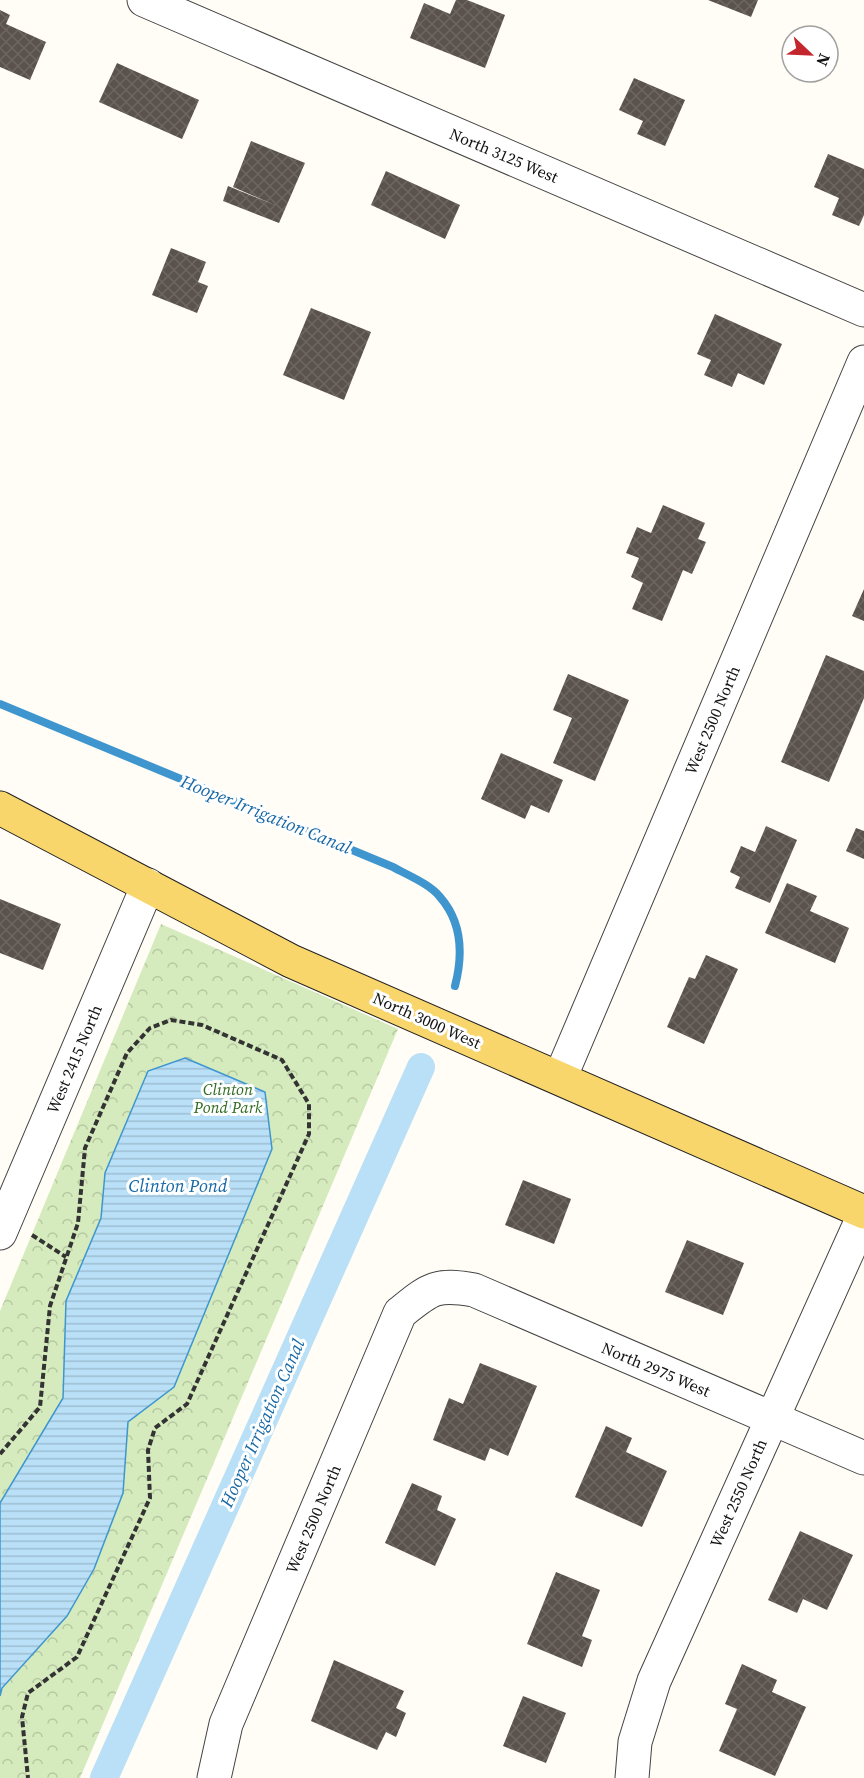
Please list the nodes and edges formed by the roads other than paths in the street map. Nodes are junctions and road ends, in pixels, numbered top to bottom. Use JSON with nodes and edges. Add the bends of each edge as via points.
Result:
{"nodes":[{"id":1,"x":144,"y":0,"type":"edge"},
{"id":2,"x":864,"y":310,"type":"edge"},
{"id":3,"x":864,"y":362,"type":"edge"},
{"id":4,"x":0,"y":808,"type":"edge"},
{"id":5,"x":148,"y":885,"type":"junction"},
{"id":6,"x":561,"y":1078,"type":"junction"},
{"id":7,"x":864,"y":1213,"type":"edge"},
{"id":8,"x":3,"y":1226,"type":"edge"},
{"id":9,"x":446,"y":1285,"type":"joint"},
{"id":10,"x":772,"y":1418,"type":"junction"},
{"id":11,"x":864,"y":1458,"type":"edge"},
{"id":12,"x":214,"y":1778,"type":"edge"},
{"id":13,"x":632,"y":1778,"type":"edge"}],
"edges":[{"from":1,"to":2,"type":"street","name":"North 3125 West"},
{"from":3,"to":6,"type":"street","name":"West 2500 North"},
{"from":4,"to":5,"type":"main road","name":"North 3000 West"},
{"from":5,"to":6,"type":"main road","name":"North 3000 West","via":[[291,961]]},
{"from":5,"to":8,"type":"street","name":"West 2415 North"},
{"from":6,"to":7,"type":"main road","name":"North 3000 West"},
{"from":7,"to":10,"type":"street","name":"West 2550 North"},
{"from":9,"to":10,"type":"street","name":"North 2975 West","via":[[474,1290]]},
{"from":9,"to":12,"type":"street","name":"West 2500 North","via":[[424,1293],[400,1313],[226,1724]]},
{"from":10,"to":11,"type":"street","name":"North 2975 West"},
{"from":10,"to":13,"type":"street","name":"West 2550 North","via":[[654,1681],[635,1742]]}]}
